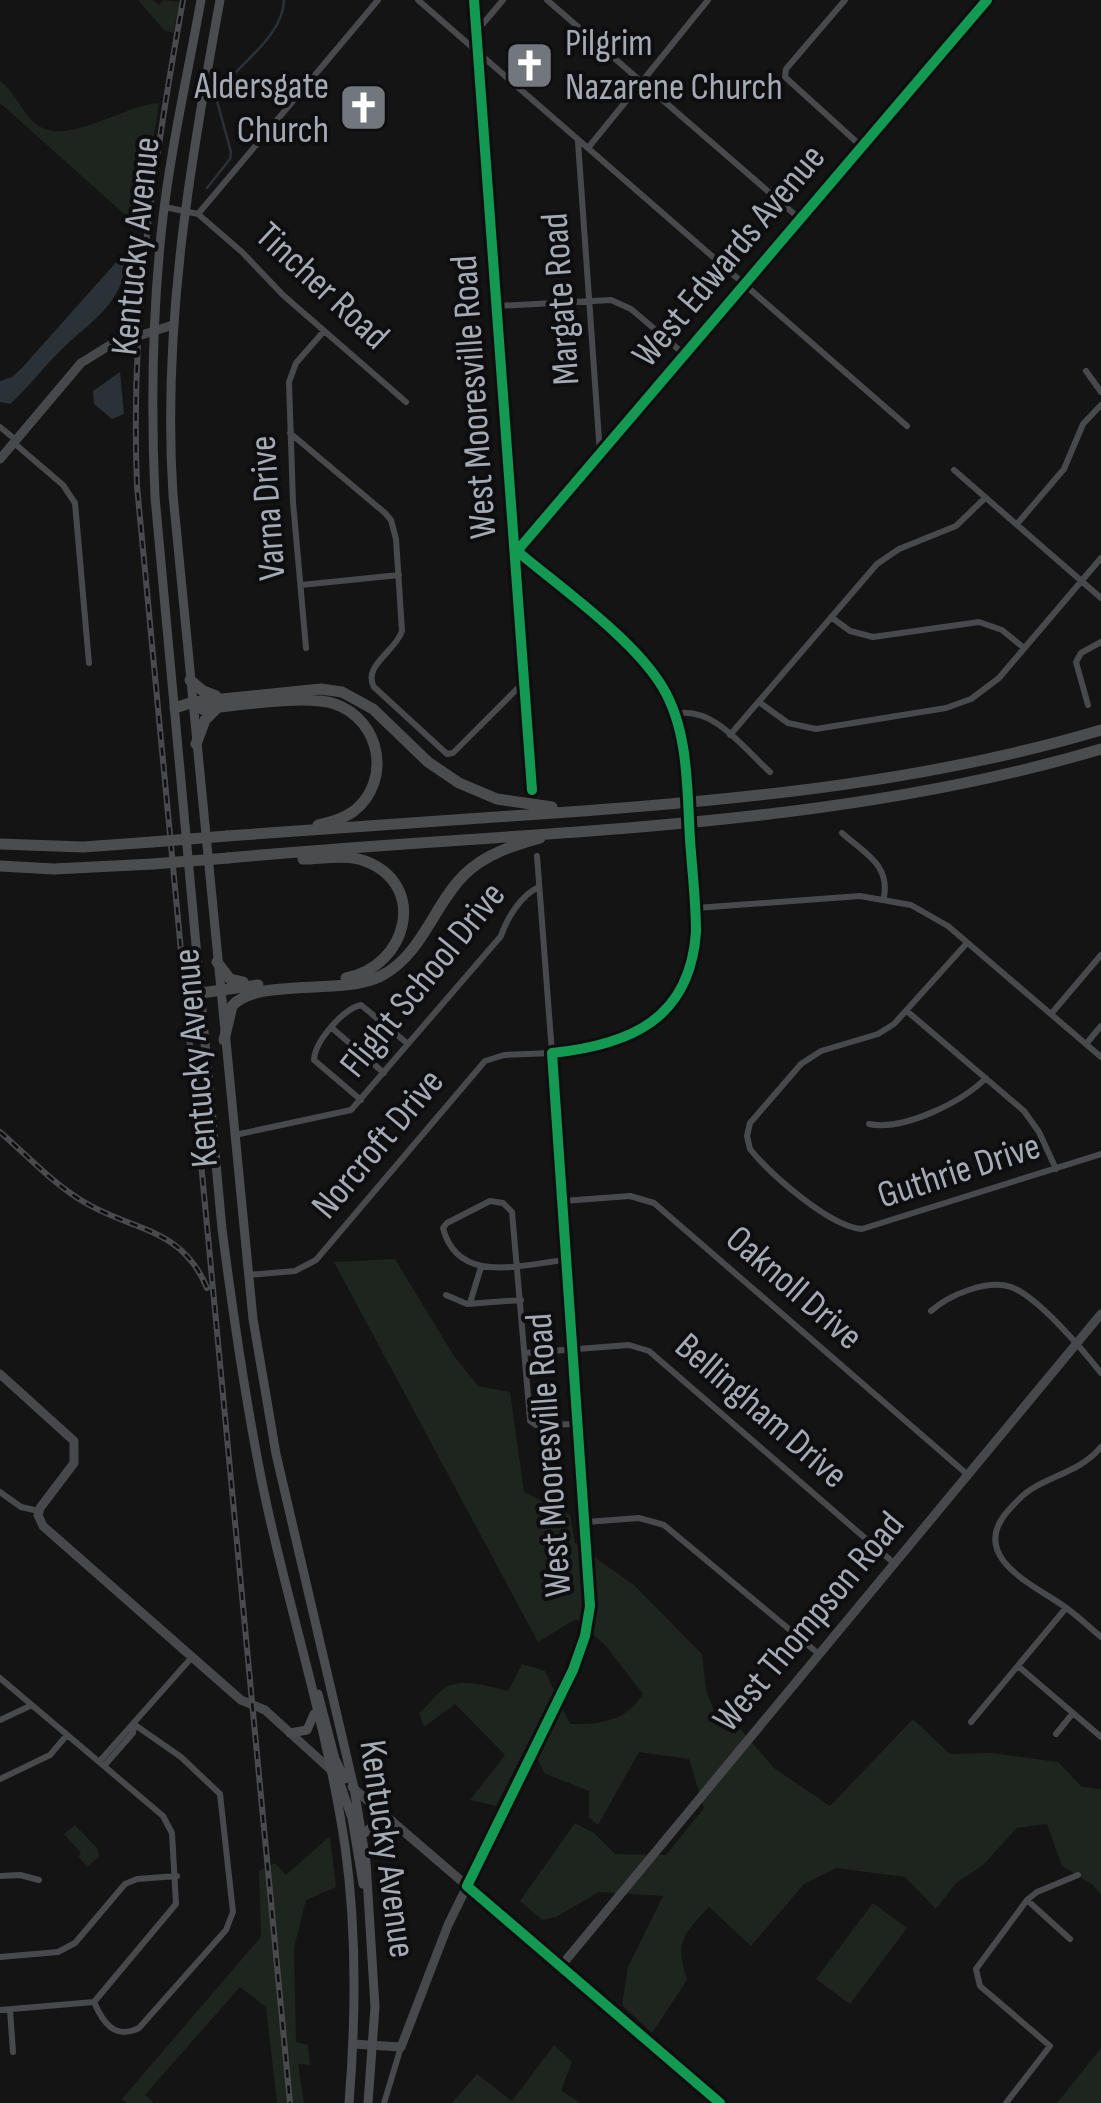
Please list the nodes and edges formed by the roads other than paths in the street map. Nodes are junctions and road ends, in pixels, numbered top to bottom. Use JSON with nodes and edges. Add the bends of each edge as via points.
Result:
{"nodes":[{"id":1,"x":201,"y":0,"type":"edge"},
{"id":2,"x":220,"y":0,"type":"edge"},
{"id":3,"x":378,"y":0,"type":"edge"},
{"id":4,"x":418,"y":0,"type":"edge"},
{"id":5,"x":474,"y":0,"type":"edge"},
{"id":6,"x":503,"y":0,"type":"edge"},
{"id":7,"x":547,"y":0,"type":"edge"},
{"id":8,"x":689,"y":0,"type":"edge"},
{"id":9,"x":708,"y":0,"type":"edge"},
{"id":10,"x":845,"y":0,"type":"edge"},
{"id":11,"x":986,"y":0,"type":"edge"},
{"id":12,"x":700,"y":10,"type":"junction"},
{"id":13,"x":476,"y":27,"type":"junction"},
{"id":14,"x":454,"y":32,"type":"junction"},
{"id":15,"x":478,"y":53,"type":"junction"},
{"id":16,"x":642,"y":82,"type":"junction"},
{"id":17,"x":578,"y":140,"type":"junction"},
{"id":18,"x":862,"y":146,"type":"junction"},
{"id":19,"x":588,"y":148,"type":"junction"},
{"id":20,"x":165,"y":207,"type":"junction"},
{"id":21,"x":184,"y":211,"type":"junction"},
{"id":22,"x":198,"y":214,"type":"junction"},
{"id":23,"x":800,"y":219,"type":"junction"},
{"id":24,"x":743,"y":285,"type":"junction"},
{"id":25,"x":588,"y":300,"type":"junction"},
{"id":26,"x":497,"y":306,"type":"junction"},
{"id":27,"x":173,"y":325,"type":"junction"},
{"id":28,"x":324,"y":331,"type":"junction"},
{"id":29,"x":153,"y":332,"type":"junction"},
{"id":30,"x":684,"y":354,"type":"junction"},
{"id":31,"x":1086,"y":371,"type":"dead end"},
{"id":32,"x":1101,"y":392,"type":"edge"},
{"id":33,"x":406,"y":402,"type":"dead end"},
{"id":34,"x":1101,"y":404,"type":"edge"},
{"id":35,"x":907,"y":426,"type":"dead end"},
{"id":36,"x":0,"y":427,"type":"edge"},
{"id":37,"x":290,"y":433,"type":"junction"},
{"id":38,"x":0,"y":439,"type":"edge"},
{"id":39,"x":14,"y":443,"type":"junction"},
{"id":40,"x":600,"y":454,"type":"junction"},
{"id":41,"x":0,"y":460,"type":"edge"},
{"id":42,"x":954,"y":470,"type":"dead end"},
{"id":43,"x":986,"y":498,"type":"junction"},
{"id":44,"x":1016,"y":525,"type":"junction"},
{"id":45,"x":517,"y":551,"type":"junction"},
{"id":46,"x":1101,"y":558,"type":"edge"},
{"id":47,"x":398,"y":575,"type":"junction"},
{"id":48,"x":1082,"y":581,"type":"junction"},
{"id":49,"x":301,"y":584,"type":"junction"},
{"id":50,"x":1101,"y":598,"type":"edge"},
{"id":51,"x":831,"y":617,"type":"junction"},
{"id":52,"x":1101,"y":642,"type":"edge"},
{"id":53,"x":306,"y":648,"type":"dead end"},
{"id":54,"x":1024,"y":648,"type":"junction"},
{"id":55,"x":90,"y":663,"type":"dead end"},
{"id":56,"x":190,"y":680,"type":"junction"},
{"id":57,"x":524,"y":682,"type":"junction"},
{"id":58,"x":759,"y":702,"type":"junction"},
{"id":59,"x":222,"y":703,"type":"junction"},
{"id":60,"x":1088,"y":705,"type":"dead end"},
{"id":61,"x":193,"y":706,"type":"junction"},
{"id":62,"x":175,"y":708,"type":"junction"},
{"id":63,"x":675,"y":714,"type":"junction"},
{"id":64,"x":1101,"y":730,"type":"edge"},
{"id":65,"x":730,"y":736,"type":"junction"},
{"id":66,"x":196,"y":744,"type":"junction"},
{"id":67,"x":1101,"y":750,"type":"edge"},
{"id":68,"x":770,"y":772,"type":"dead end"},
{"id":69,"x":532,"y":790,"type":"dead end"},
{"id":70,"x":581,"y":811,"type":"junction"},
{"id":71,"x":568,"y":831,"type":"junction"},
{"id":72,"x":289,"y":832,"type":"junction"},
{"id":73,"x":842,"y":833,"type":"dead end"},
{"id":74,"x":0,"y":844,"type":"edge"},
{"id":75,"x":537,"y":856,"type":"dead end"},
{"id":76,"x":234,"y":858,"type":"junction"},
{"id":77,"x":0,"y":866,"type":"edge"},
{"id":78,"x":540,"y":887,"type":"junction"},
{"id":79,"x":884,"y":897,"type":"junction"},
{"id":80,"x":695,"y":908,"type":"junction"},
{"id":81,"x":968,"y":943,"type":"junction"},
{"id":82,"x":1101,"y":956,"type":"edge"},
{"id":83,"x":217,"y":962,"type":"junction"},
{"id":84,"x":262,"y":985,"type":"junction"},
{"id":85,"x":220,"y":992,"type":"junction"},
{"id":86,"x":202,"y":993,"type":"junction"},
{"id":87,"x":248,"y":994,"type":"junction"},
{"id":88,"x":908,"y":1012,"type":"junction"},
{"id":89,"x":1051,"y":1014,"type":"junction"},
{"id":90,"x":1101,"y":1026,"type":"edge"},
{"id":91,"x":332,"y":1028,"type":"junction"},
{"id":92,"x":224,"y":1040,"type":"junction"},
{"id":93,"x":408,"y":1044,"type":"junction"},
{"id":94,"x":1086,"y":1044,"type":"junction"},
{"id":95,"x":552,"y":1053,"type":"junction"},
{"id":96,"x":1101,"y":1057,"type":"edge"},
{"id":97,"x":384,"y":1073,"type":"junction"},
{"id":98,"x":986,"y":1078,"type":"junction"},
{"id":99,"x":361,"y":1100,"type":"junction"},
{"id":100,"x":869,"y":1124,"type":"dead end"},
{"id":101,"x":234,"y":1135,"type":"junction"},
{"id":102,"x":1101,"y":1154,"type":"edge"},
{"id":103,"x":1056,"y":1168,"type":"junction"},
{"id":104,"x":562,"y":1201,"type":"junction"},
{"id":105,"x":566,"y":1260,"type":"junction"},
{"id":106,"x":518,"y":1264,"type":"junction"},
{"id":107,"x":480,"y":1267,"type":"junction"},
{"id":108,"x":248,"y":1275,"type":"junction"},
{"id":109,"x":446,"y":1295,"type":"dead end"},
{"id":110,"x":520,"y":1300,"type":"junction"},
{"id":111,"x":470,"y":1304,"type":"junction"},
{"id":112,"x":931,"y":1311,"type":"dead end"},
{"id":113,"x":1101,"y":1314,"type":"edge"},
{"id":114,"x":1078,"y":1343,"type":"junction"},
{"id":115,"x":573,"y":1349,"type":"junction"},
{"id":116,"x":524,"y":1352,"type":"junction"},
{"id":117,"x":1101,"y":1373,"type":"edge"},
{"id":118,"x":0,"y":1374,"type":"edge"},
{"id":119,"x":579,"y":1424,"type":"junction"},
{"id":120,"x":1101,"y":1446,"type":"edge"},
{"id":121,"x":969,"y":1476,"type":"junction"},
{"id":122,"x":0,"y":1492,"type":"edge"},
{"id":123,"x":38,"y":1511,"type":"junction"},
{"id":124,"x":586,"y":1522,"type":"junction"},
{"id":125,"x":895,"y":1564,"type":"junction"},
{"id":126,"x":1066,"y":1608,"type":"junction"},
{"id":127,"x":1101,"y":1637,"type":"edge"},
{"id":128,"x":820,"y":1655,"type":"junction"},
{"id":129,"x":194,"y":1656,"type":"junction"},
{"id":130,"x":1018,"y":1666,"type":"junction"},
{"id":131,"x":0,"y":1678,"type":"edge"},
{"id":132,"x":309,"y":1680,"type":"junction"},
{"id":133,"x":314,"y":1701,"type":"junction"},
{"id":134,"x":32,"y":1705,"type":"junction"},
{"id":135,"x":1073,"y":1714,"type":"junction"},
{"id":136,"x":0,"y":1720,"type":"edge"},
{"id":137,"x":972,"y":1722,"type":"dead end"},
{"id":138,"x":135,"y":1725,"type":"junction"},
{"id":139,"x":290,"y":1734,"type":"junction"},
{"id":140,"x":1056,"y":1734,"type":"dead end"},
{"id":141,"x":67,"y":1735,"type":"junction"},
{"id":142,"x":1101,"y":1738,"type":"edge"},
{"id":143,"x":102,"y":1764,"type":"junction"},
{"id":144,"x":330,"y":1768,"type":"junction"},
{"id":145,"x":0,"y":1779,"type":"edge"},
{"id":146,"x":351,"y":1785,"type":"junction"},
{"id":147,"x":392,"y":1821,"type":"junction"},
{"id":148,"x":362,"y":1835,"type":"junction"},
{"id":149,"x":1078,"y":1875,"type":"dead end"},
{"id":150,"x":0,"y":1876,"type":"edge"},
{"id":151,"x":177,"y":1876,"type":"junction"},
{"id":152,"x":38,"y":1880,"type":"dead end"},
{"id":153,"x":467,"y":1886,"type":"junction"},
{"id":154,"x":1027,"y":1900,"type":"junction"},
{"id":155,"x":371,"y":1910,"type":"junction"},
{"id":156,"x":1070,"y":1939,"type":"dead end"},
{"id":157,"x":0,"y":1957,"type":"edge"},
{"id":158,"x":561,"y":1966,"type":"junction"},
{"id":159,"x":94,"y":2002,"type":"junction"},
{"id":160,"x":0,"y":2010,"type":"edge"},
{"id":161,"x":10,"y":2010,"type":"junction"},
{"id":162,"x":353,"y":2044,"type":"junction"},
{"id":163,"x":372,"y":2046,"type":"junction"},
{"id":164,"x":401,"y":2047,"type":"junction"},
{"id":165,"x":14,"y":2052,"type":"dead end"},
{"id":166,"x":349,"y":2103,"type":"edge"},
{"id":167,"x":368,"y":2103,"type":"edge"},
{"id":168,"x":384,"y":2103,"type":"edge"},
{"id":169,"x":720,"y":2103,"type":"edge"},
{"id":170,"x":1006,"y":2103,"type":"edge"}],
"edges":[{"from":1,"to":20,"type":"main road","name":"Kentucky Avenue"},
{"from":2,"to":21,"type":"main road","name":"Kentucky Avenue"},
{"from":3,"to":22,"type":"street"},
{"from":4,"to":14,"type":"street"},
{"from":5,"to":13,"type":"street","name":"West Mooresville Road"},
{"from":6,"to":13,"type":"street"},
{"from":7,"to":16,"type":"street"},
{"from":8,"to":12,"type":"street"},
{"from":9,"to":12,"type":"street"},
{"from":10,"to":18,"type":"street","via":[[784,74]]},
{"from":11,"to":18,"type":"street","name":"West Edwards Avenue"},
{"from":12,"to":16,"type":"street"},
{"from":13,"to":14,"type":"street"},
{"from":13,"to":15,"type":"street","name":"West Mooresville Road"},
{"from":14,"to":15,"type":"street"},
{"from":15,"to":17,"type":"street"},
{"from":15,"to":26,"type":"street","name":"West Mooresville Road"},
{"from":16,"to":19,"type":"street"},
{"from":16,"to":23,"type":"street"},
{"from":17,"to":19,"type":"street"},
{"from":17,"to":25,"type":"street","name":"Margate Road"},
{"from":18,"to":23,"type":"street","name":"West Edwards Avenue"},
{"from":19,"to":24,"type":"street"},
{"from":20,"to":21,"type":"street"},
{"from":20,"to":29,"type":"main road","name":"Kentucky Avenue"},
{"from":21,"to":22,"type":"street"},
{"from":21,"to":27,"type":"main road","name":"Kentucky Avenue"},
{"from":22,"to":28,"type":"street","name":"Tincher Road"},
{"from":23,"to":24,"type":"street","name":"West Edwards Avenue"},
{"from":24,"to":30,"type":"street","name":"West Edwards Avenue"},
{"from":24,"to":35,"type":"street"},
{"from":25,"to":26,"type":"street"},
{"from":25,"to":30,"type":"street","via":[[625,306]]},
{"from":25,"to":40,"type":"street","name":"Margate Road"},
{"from":26,"to":45,"type":"street","name":"West Mooresville Road"},
{"from":27,"to":29,"type":"street"},
{"from":27,"to":56,"type":"main road","name":"Kentucky Avenue","via":[[172,477]]},
{"from":28,"to":33,"type":"street","name":"Tincher Road"},
{"from":28,"to":37,"type":"street","name":"Varna Drive","via":[[294,365]]},
{"from":29,"to":39,"type":"street","via":[[110,345],[81,364]]},
{"from":29,"to":62,"type":"main road","name":"Kentucky Avenue","via":[[154,497]]},
{"from":30,"to":40,"type":"street","name":"West Edwards Avenue"},
{"from":31,"to":32,"type":"street"},
{"from":34,"to":44,"type":"street","via":[[1083,424],[1066,466]]},
{"from":36,"to":39,"type":"street"},
{"from":37,"to":47,"type":"street","via":[[391,520]]},
{"from":37,"to":49,"type":"street","name":"Varna Drive"},
{"from":38,"to":39,"type":"street"},
{"from":39,"to":41,"type":"street"},
{"from":39,"to":55,"type":"street","via":[[75,502]]},
{"from":40,"to":45,"type":"street","name":"West Edwards Avenue"},
{"from":42,"to":43,"type":"street"},
{"from":43,"to":44,"type":"street"},
{"from":43,"to":51,"type":"street","via":[[956,526],[887,556]]},
{"from":44,"to":48,"type":"street"},
{"from":45,"to":57,"type":"street","name":"West Mooresville Road"},
{"from":45,"to":63,"type":"street","via":[[633,651]]},
{"from":46,"to":48,"type":"street"},
{"from":47,"to":49,"type":"street"},
{"from":47,"to":57,"type":"street","via":[[402,631],[370,680],[441,752],[453,753]]},
{"from":48,"to":50,"type":"street"},
{"from":48,"to":54,"type":"street"},
{"from":49,"to":53,"type":"street","name":"Varna Drive"},
{"from":51,"to":54,"type":"street","via":[[874,637],[979,622]]},
{"from":51,"to":58,"type":"street"},
{"from":52,"to":60,"type":"street","via":[[1077,659]]},
{"from":54,"to":58,"type":"street","via":[[999,678],[952,707],[816,729],[788,723]]},
{"from":56,"to":59,"type":"highway"},
{"from":56,"to":61,"type":"main road","name":"Kentucky Avenue"},
{"from":57,"to":69,"type":"street","name":"West Mooresville Road"},
{"from":58,"to":65,"type":"street"},
{"from":59,"to":61,"type":"highway"},
{"from":59,"to":66,"type":"highway","via":[[205,720]]},
{"from":59,"to":70,"type":"highway","via":[[342,692],[369,706],[428,762],[469,788],[507,801]]},
{"from":59,"to":72,"type":"highway","via":[[322,701],[346,709],[368,729],[378,763],[365,800],[342,818]]},
{"from":61,"to":62,"type":"highway"},
{"from":61,"to":66,"type":"main road","name":"Kentucky Avenue"},
{"from":62,"to":86,"type":"main road","name":"Kentucky Avenue"},
{"from":63,"to":65,"type":"street","via":[[704,714]]},
{"from":63,"to":80,"type":"street","bridge":true},
{"from":64,"to":70,"type":"highway","via":[[841,786]]},
{"from":65,"to":68,"type":"street"},
{"from":66,"to":83,"type":"main road","name":"Kentucky Avenue"},
{"from":67,"to":71,"type":"highway","via":[[860,802]]},
{"from":70,"to":72,"type":"highway"},
{"from":71,"to":76,"type":"highway"},
{"from":71,"to":87,"type":"highway","via":[[509,847],[476,865],[409,953],[377,978]]},
{"from":72,"to":74,"type":"highway","bridge":true,"via":[[82,847]]},
{"from":73,"to":79,"type":"street","via":[[882,869]]},
{"from":75,"to":78,"type":"street","name":"West Mooresville Road"},
{"from":76,"to":77,"type":"highway","bridge":true},
{"from":76,"to":84,"type":"highway","via":[[362,860],[388,877],[402,906],[400,937],[373,969],[348,978]]},
{"from":78,"to":93,"type":"street","name":"Flight School Drive"},
{"from":78,"to":95,"type":"street","name":"West Mooresville Road"},
{"from":79,"to":80,"type":"street"},
{"from":79,"to":81,"type":"street","via":[[928,912]]},
{"from":80,"to":95,"type":"street","via":[[688,970],[656,1018],[615,1043]]},
{"from":81,"to":88,"type":"street"},
{"from":81,"to":89,"type":"street"},
{"from":82,"to":89,"type":"street"},
{"from":83,"to":84,"type":"highway","via":[[232,980]]},
{"from":83,"to":85,"type":"main road","name":"Kentucky Avenue"},
{"from":84,"to":85,"type":"highway"},
{"from":85,"to":86,"type":"highway"},
{"from":85,"to":87,"type":"highway"},
{"from":85,"to":92,"type":"main road","name":"Kentucky Avenue"},
{"from":86,"to":132,"type":"main road","name":"Kentucky Avenue","via":[[236,1340]]},
{"from":87,"to":92,"type":"highway","via":[[230,1011]]},
{"from":88,"to":98,"type":"street"},
{"from":88,"to":103,"type":"street","name":"Guthrie Drive","via":[[878,1034],[801,1064],[750,1123],[747,1141],[756,1156],[824,1216],[859,1229]]},
{"from":89,"to":94,"type":"street"},
{"from":90,"to":94,"type":"street"},
{"from":91,"to":93,"type":"street","via":[[361,1004]]},
{"from":91,"to":97,"type":"street"},
{"from":91,"to":99,"type":"street","via":[[314,1060]]},
{"from":92,"to":101,"type":"main road","name":"Kentucky Avenue"},
{"from":93,"to":97,"type":"street","name":"Flight School Drive"},
{"from":94,"to":96,"type":"street"},
{"from":95,"to":104,"type":"street","name":"West Mooresville Road"},
{"from":95,"to":108,"type":"street","name":"Norcroft Drive","via":[[486,1061],[316,1260],[295,1271]]},
{"from":97,"to":99,"type":"street","name":"Flight School Drive"},
{"from":98,"to":100,"type":"street","via":[[949,1106],[883,1127]]},
{"from":98,"to":103,"type":"street","via":[[1024,1111]]},
{"from":99,"to":101,"type":"street","name":"Flight School Drive","via":[[351,1110]]},
{"from":101,"to":108,"type":"main road","name":"Kentucky Avenue"},
{"from":102,"to":103,"type":"street","name":"Guthrie Drive"},
{"from":104,"to":105,"type":"street","name":"West Mooresville Road"},
{"from":104,"to":121,"type":"street","name":"Oaknoll Drive","via":[[632,1196],[654,1203]]},
{"from":105,"to":106,"type":"street"},
{"from":105,"to":115,"type":"street","name":"West Mooresville Road"},
{"from":106,"to":107,"type":"street"},
{"from":106,"to":107,"type":"street","via":[[514,1216],[504,1203],[486,1202],[443,1230],[464,1261]]},
{"from":106,"to":110,"type":"street"},
{"from":107,"to":111,"type":"street"},
{"from":108,"to":146,"type":"main road","name":"Kentucky Avenue","via":[[276,1454]]},
{"from":109,"to":111,"type":"street"},
{"from":110,"to":111,"type":"street"},
{"from":110,"to":116,"type":"street"},
{"from":112,"to":114,"type":"street","via":[[990,1285],[1010,1287]]},
{"from":113,"to":114,"type":"street","name":"West Thompson Road"},
{"from":114,"to":117,"type":"street"},
{"from":114,"to":121,"type":"street","name":"West Thompson Road"},
{"from":115,"to":116,"type":"street","name":"Bellingham Drive"},
{"from":115,"to":119,"type":"street","name":"West Mooresville Road"},
{"from":115,"to":125,"type":"street","name":"Bellingham Drive","via":[[628,1345],[652,1352]]},
{"from":116,"to":119,"type":"street","via":[[531,1422]]},
{"from":118,"to":123,"type":"street","via":[[74,1441],[74,1464]]},
{"from":119,"to":124,"type":"street","name":"West Mooresville Road"},
{"from":120,"to":126,"type":"street","via":[[1083,1466],[1024,1494],[997,1530],[997,1549],[1007,1566]]},
{"from":121,"to":125,"type":"street","name":"West Thompson Road"},
{"from":122,"to":123,"type":"street"},
{"from":123,"to":129,"type":"street","via":[[43,1526]]},
{"from":124,"to":128,"type":"street","via":[[639,1518],[662,1524]]},
{"from":124,"to":153,"type":"street","name":"West Mooresville Road","via":[[590,1600],[582,1648]]},
{"from":125,"to":128,"type":"street","name":"West Thompson Road"},
{"from":126,"to":127,"type":"street"},
{"from":126,"to":130,"type":"street"},
{"from":128,"to":158,"type":"street","name":"West Thompson Road"},
{"from":129,"to":138,"type":"street"},
{"from":129,"to":139,"type":"street"},
{"from":130,"to":135,"type":"street"},
{"from":130,"to":137,"type":"street"},
{"from":131,"to":134,"type":"street"},
{"from":132,"to":133,"type":"main road","name":"Kentucky Avenue"},
{"from":132,"to":146,"type":"main road","via":[[335,1759]]},
{"from":133,"to":139,"type":"main road","via":[[311,1725]]},
{"from":133,"to":144,"type":"main road","name":"Kentucky Avenue"},
{"from":134,"to":136,"type":"street"},
{"from":134,"to":141,"type":"street"},
{"from":135,"to":140,"type":"street"},
{"from":135,"to":142,"type":"street"},
{"from":138,"to":143,"type":"street"},
{"from":138,"to":159,"type":"street","via":[[221,1796],[233,1906],[226,1930],[142,2027],[114,2031]]},
{"from":139,"to":144,"type":"street"},
{"from":141,"to":143,"type":"street"},
{"from":141,"to":145,"type":"street","via":[[43,1759]]},
{"from":143,"to":151,"type":"street","via":[[167,1820]]},
{"from":144,"to":146,"type":"street"},
{"from":144,"to":155,"type":"main road","via":[[349,1806]]},
{"from":144,"to":162,"type":"main road","name":"Kentucky Avenue","via":[[351,1897]]},
{"from":146,"to":147,"type":"street"},
{"from":146,"to":148,"type":"main road","name":"Kentucky Avenue"},
{"from":147,"to":148,"type":"main road"},
{"from":147,"to":153,"type":"street"},
{"from":148,"to":155,"type":"main road","name":"Kentucky Avenue"},
{"from":149,"to":154,"type":"street"},
{"from":150,"to":152,"type":"street"},
{"from":151,"to":157,"type":"street","via":[[127,1883],[65,1950]]},
{"from":151,"to":159,"type":"street","via":[[174,1909]]},
{"from":153,"to":158,"type":"street"},
{"from":153,"to":164,"type":"street"},
{"from":154,"to":156,"type":"street"},
{"from":154,"to":170,"type":"street","via":[[976,1969],[980,1986],[1050,2046]]},
{"from":155,"to":163,"type":"main road","name":"Kentucky Avenue"},
{"from":158,"to":169,"type":"street"},
{"from":159,"to":161,"type":"street"},
{"from":160,"to":161,"type":"street"},
{"from":161,"to":165,"type":"street"},
{"from":162,"to":163,"type":"street"},
{"from":162,"to":166,"type":"main road","name":"Kentucky Avenue"},
{"from":163,"to":164,"type":"street"},
{"from":163,"to":167,"type":"main road","name":"Kentucky Avenue"},
{"from":164,"to":168,"type":"street"}]}
